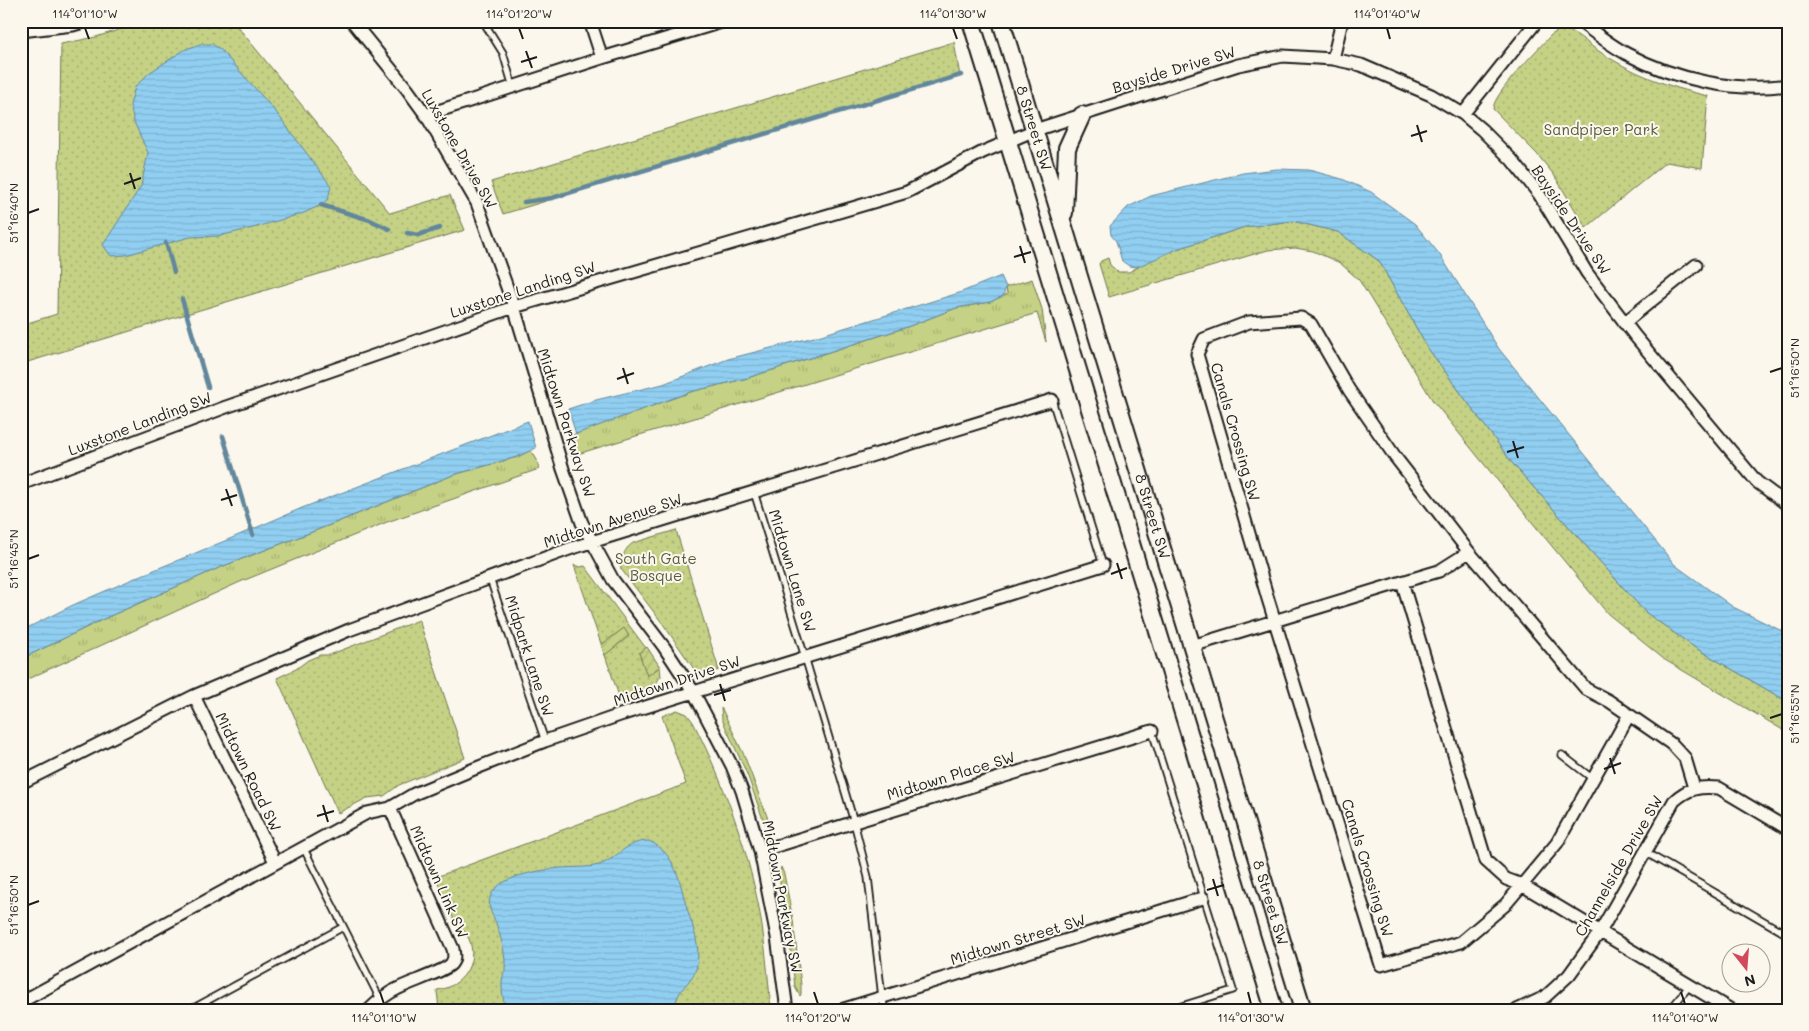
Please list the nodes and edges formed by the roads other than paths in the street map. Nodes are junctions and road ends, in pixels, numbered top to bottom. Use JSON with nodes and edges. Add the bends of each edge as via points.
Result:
{"nodes":[{"id":1,"x":87,"y":21,"type":"edge"},
{"id":2,"x":352,"y":21,"type":"edge"},
{"id":3,"x":483,"y":21,"type":"edge"},
{"id":4,"x":590,"y":21,"type":"edge"},
{"id":5,"x":725,"y":21,"type":"edge"},
{"id":6,"x":971,"y":21,"type":"edge"},
{"id":7,"x":1001,"y":21,"type":"edge"},
{"id":8,"x":1342,"y":21,"type":"edge"},
{"id":9,"x":1537,"y":21,"type":"edge"},
{"id":10,"x":1579,"y":21,"type":"edge"},
{"id":11,"x":21,"y":31,"type":"edge"},
{"id":12,"x":602,"y":58,"type":"junction"},
{"id":13,"x":1333,"y":59,"type":"junction"},
{"id":14,"x":1788,"y":85,"type":"edge"},
{"id":15,"x":513,"y":87,"type":"junction"},
{"id":16,"x":1463,"y":114,"type":"junction"},
{"id":17,"x":426,"y":115,"type":"junction"},
{"id":18,"x":1082,"y":115,"type":"junction"},
{"id":19,"x":1035,"y":130,"type":"junction"},
{"id":20,"x":1008,"y":141,"type":"junction"},
{"id":21,"x":1063,"y":228,"type":"junction"},
{"id":22,"x":1696,"y":265,"type":"dead end"},
{"id":23,"x":514,"y":306,"type":"junction"},
{"id":24,"x":1624,"y":324,"type":"junction"},
{"id":25,"x":1052,"y":400,"type":"joint"},
{"id":26,"x":21,"y":484,"type":"edge"},
{"id":27,"x":754,"y":492,"type":"junction"},
{"id":28,"x":1788,"y":505,"type":"edge"},
{"id":29,"x":593,"y":542,"type":"junction"},
{"id":30,"x":1468,"y":552,"type":"junction"},
{"id":31,"x":1103,"y":565,"type":"joint"},
{"id":32,"x":490,"y":579,"type":"junction"},
{"id":33,"x":1402,"y":582,"type":"junction"},
{"id":34,"x":1275,"y":621,"type":"junction"},
{"id":35,"x":1192,"y":646,"type":"junction"},
{"id":36,"x":806,"y":657,"type":"junction"},
{"id":37,"x":693,"y":692,"type":"junction"},
{"id":38,"x":194,"y":696,"type":"junction"},
{"id":39,"x":1629,"y":715,"type":"junction"},
{"id":40,"x":1152,"y":731,"type":"joint"},
{"id":41,"x":544,"y":741,"type":"junction"},
{"id":42,"x":1562,"y":755,"type":"dead end"},
{"id":43,"x":1593,"y":779,"type":"junction"},
{"id":44,"x":21,"y":783,"type":"edge"},
{"id":45,"x":1694,"y":788,"type":"junction"},
{"id":46,"x":390,"y":808,"type":"junction"},
{"id":47,"x":854,"y":822,"type":"junction"},
{"id":48,"x":1788,"y":829,"type":"edge"},
{"id":49,"x":303,"y":847,"type":"junction"},
{"id":50,"x":760,"y":850,"type":"junction"},
{"id":51,"x":1645,"y":852,"type":"junction"},
{"id":52,"x":275,"y":862,"type":"junction"},
{"id":53,"x":1522,"y":885,"type":"junction"},
{"id":54,"x":1203,"y":898,"type":"junction"},
{"id":55,"x":343,"y":927,"type":"junction"},
{"id":56,"x":1600,"y":932,"type":"junction"},
{"id":57,"x":1788,"y":935,"type":"edge"},
{"id":58,"x":1263,"y":975,"type":"junction"},
{"id":59,"x":1690,"y":985,"type":"junction"},
{"id":60,"x":882,"y":998,"type":"junction"},
{"id":61,"x":380,"y":999,"type":"junction"},
{"id":62,"x":21,"y":1002,"type":"edge"},
{"id":63,"x":1522,"y":1009,"type":"edge"},
{"id":64,"x":190,"y":1010,"type":"edge"},
{"id":65,"x":368,"y":1010,"type":"edge"},
{"id":66,"x":787,"y":1010,"type":"edge"},
{"id":67,"x":841,"y":1010,"type":"edge"},
{"id":68,"x":885,"y":1010,"type":"edge"},
{"id":69,"x":1169,"y":1010,"type":"edge"},
{"id":70,"x":1266,"y":1010,"type":"edge"},
{"id":71,"x":1274,"y":1010,"type":"edge"},
{"id":72,"x":1303,"y":1010,"type":"edge"},
{"id":73,"x":1670,"y":1010,"type":"edge"},
{"id":74,"x":1731,"y":1010,"type":"edge"}],
"edges":[{"from":1,"to":11,"type":"street"},
{"from":2,"to":17,"type":"street","name":"Luxstone Drive SW"},
{"from":3,"to":15,"type":"lane","via":[[503,53]]},
{"from":4,"to":12,"type":"street"},
{"from":5,"to":12,"type":"street"},
{"from":6,"to":20,"type":"main road","name":"8 Street SW"},
{"from":7,"to":19,"type":"main road","name":"8 Street SW"},
{"from":8,"to":13,"type":"street"},
{"from":9,"to":16,"type":"street"},
{"from":10,"to":14,"type":"street","via":[[1627,54],[1671,73],[1722,85],[1768,88]]},
{"from":12,"to":15,"type":"street"},
{"from":13,"to":16,"type":"street","name":"Bayside Drive SW","via":[[1361,65],[1397,80]]},
{"from":13,"to":18,"type":"street","name":"Bayside Drive SW","via":[[1283,56],[1238,65]]},
{"from":15,"to":17,"type":"street"},
{"from":16,"to":24,"type":"street","name":"Bayside Drive SW","via":[[1512,160],[1539,194],[1587,273]]},
{"from":17,"to":23,"type":"street","name":"Luxstone Drive SW","via":[[477,203]]},
{"from":18,"to":19,"type":"street","name":"Bayside Drive SW"},
{"from":18,"to":21,"type":"main road","via":[[1067,148]]},
{"from":19,"to":20,"type":"street","name":"Luxstone Landing SW"},
{"from":19,"to":21,"type":"main road","name":"8 Street SW"},
{"from":20,"to":23,"type":"street","name":"Luxstone Landing SW","via":[[907,192]]},
{"from":20,"to":58,"type":"main road","name":"8 Street SW"},
{"from":21,"to":35,"type":"main road","name":"8 Street SW"},
{"from":22,"to":24,"type":"street"},
{"from":23,"to":26,"type":"street","name":"Luxstone Landing SW","via":[[226,407]]},
{"from":23,"to":29,"type":"street","name":"Midtown Parkway SW","via":[[563,468],[582,523]]},
{"from":24,"to":28,"type":"street","name":"Bayside Drive SW","via":[[1757,482]]},
{"from":25,"to":27,"type":"street","name":"Midtown Avenue SW"},
{"from":25,"to":31,"type":"lane"},
{"from":27,"to":29,"type":"street","name":"Midtown Avenue SW"},
{"from":27,"to":36,"type":"lane","name":"Midtown Lane SW"},
{"from":29,"to":32,"type":"street","name":"Midtown Avenue SW"},
{"from":29,"to":37,"type":"street","name":"Midtown Parkway SW","via":[[613,580],[664,647]]},
{"from":30,"to":33,"type":"street","via":[[1439,571]]},
{"from":30,"to":34,"type":"street","name":"Canals Crossing SW","via":[[1390,451],[1349,390],[1311,324],[1301,318],[1249,322],[1204,339],[1197,354]]},
{"from":30,"to":39,"type":"street","name":"Canals Crossing SW","via":[[1586,689]]},
{"from":31,"to":36,"type":"street","name":"Midtown Drive SW"},
{"from":32,"to":38,"type":"street","name":"Midtown Avenue SW","via":[[349,630]]},
{"from":32,"to":41,"type":"lane","name":"Midpark Lane SW"},
{"from":33,"to":34,"type":"street"},
{"from":33,"to":53,"type":"street","via":[[1486,862],[1506,879]]},
{"from":34,"to":35,"type":"street"},
{"from":34,"to":53,"type":"street","name":"Canals Crossing SW","via":[[1382,966],[1461,942],[1505,905]]},
{"from":35,"to":72,"type":"main road","name":"8 Street SW"},
{"from":36,"to":37,"type":"street","name":"Midtown Drive SW"},
{"from":36,"to":47,"type":"lane","name":"Midtown Lane SW"},
{"from":37,"to":41,"type":"street","name":"Midtown Drive SW"},
{"from":37,"to":50,"type":"street","name":"Midtown Parkway SW","via":[[732,766]]},
{"from":38,"to":44,"type":"street","name":"Midtown Avenue SW"},
{"from":38,"to":52,"type":"street","name":"Midtown Road SW"},
{"from":39,"to":43,"type":"street","name":"Canals Crossing SW"},
{"from":39,"to":45,"type":"street","name":"Canals Crossing SW","via":[[1685,758]]},
{"from":40,"to":47,"type":"street","name":"Midtown Place SW"},
{"from":40,"to":54,"type":"lane"},
{"from":41,"to":46,"type":"street","name":"Midtown Drive SW","via":[[414,794]]},
{"from":42,"to":43,"type":"lane"},
{"from":43,"to":53,"type":"street","name":"Canals Crossing SW","via":[[1557,843]]},
{"from":45,"to":48,"type":"street","via":[[1719,788]]},
{"from":45,"to":51,"type":"street","name":"Channelside Drive SW","via":[[1674,801]]},
{"from":46,"to":49,"type":"street","name":"Midtown Drive SW","via":[[367,813]]},
{"from":46,"to":61,"type":"street","name":"Midtown Link SW","via":[[453,949],[454,959],[442,971],[396,989]]},
{"from":47,"to":50,"type":"street","name":"Midtown Place SW"},
{"from":47,"to":60,"type":"lane","name":"Midtown Lane SW","via":[[868,877]]},
{"from":49,"to":52,"type":"street","name":"Midtown Drive SW"},
{"from":49,"to":55,"type":"lane"},
{"from":50,"to":66,"type":"street","name":"Midtown Parkway SW","via":[[778,937]]},
{"from":51,"to":56,"type":"street","name":"Channelside Drive SW"},
{"from":51,"to":57,"type":"lane"},
{"from":52,"to":62,"type":"street","name":"Midtown Drive SW"},
{"from":53,"to":56,"type":"street"},
{"from":54,"to":60,"type":"street","name":"Midtown Street SW"},
{"from":54,"to":69,"type":"lane","via":[[1233,990]]},
{"from":55,"to":61,"type":"lane"},
{"from":55,"to":64,"type":"lane"},
{"from":56,"to":59,"type":"street"},
{"from":56,"to":63,"type":"street","name":"Channelside Drive SW","via":[[1569,975],[1545,997]]},
{"from":58,"to":70,"type":"main road"},
{"from":58,"to":71,"type":"main road","name":"8 Street SW"},
{"from":59,"to":73,"type":"lane"},
{"from":59,"to":74,"type":"street"},
{"from":60,"to":67,"type":"street","name":"Midtown Street SW"},
{"from":60,"to":68,"type":"lane","name":"Midtown Lane SW"},
{"from":61,"to":65,"type":"street","name":"Midtown Link SW"}]}
